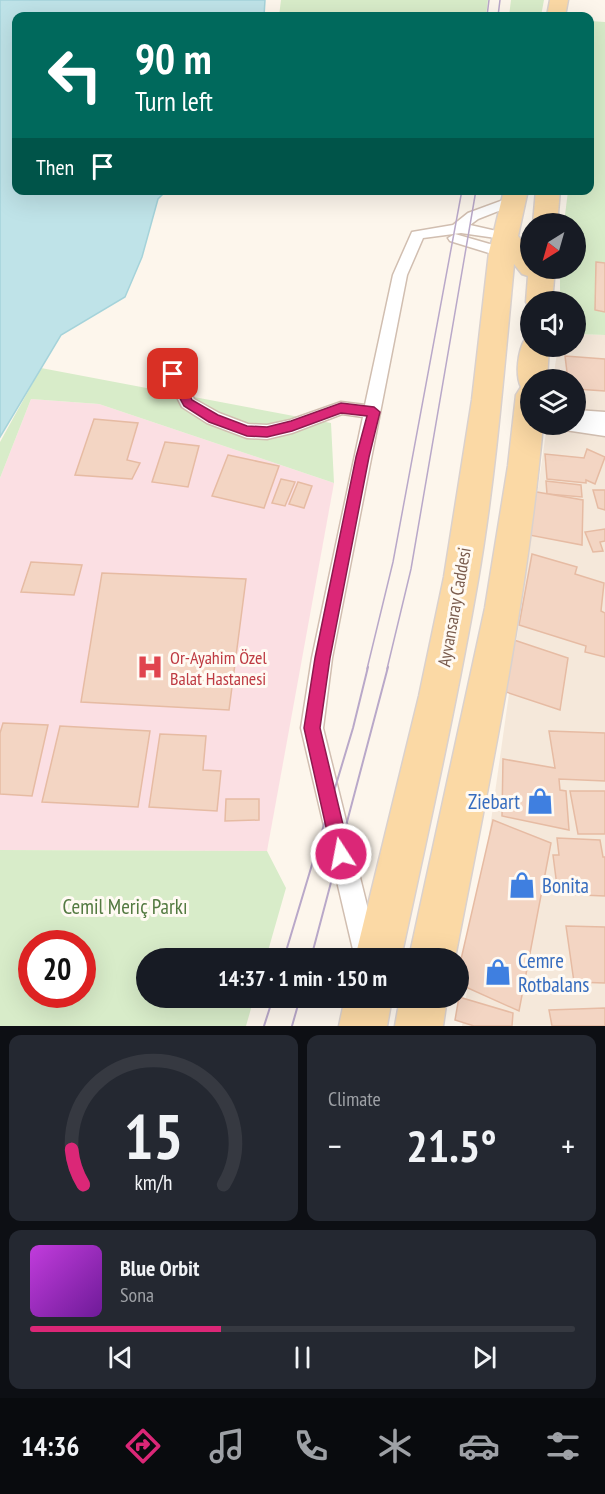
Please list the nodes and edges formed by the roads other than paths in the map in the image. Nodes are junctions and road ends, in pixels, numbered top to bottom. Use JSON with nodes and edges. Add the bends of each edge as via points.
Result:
{"nodes":[{"id":1,"x":515,"y":195,"type":"edge"},
{"id":2,"x":548,"y":195,"type":"edge"},
{"id":3,"x":546,"y":213,"type":"edge"},
{"id":4,"x":520,"y":226,"type":"edge"},
{"id":5,"x":456,"y":229,"type":"junction"},
{"id":6,"x":417,"y":235,"type":"junction"},
{"id":7,"x":520,"y":262,"type":"edge"},
{"id":8,"x":520,"y":266,"type":"edge"},
{"id":9,"x":524,"y":279,"type":"edge"},
{"id":10,"x":173,"y":374,"type":"dead end"},
{"id":11,"x":374,"y":412,"type":"junction"},
{"id":12,"x":586,"y":423,"type":"edge"},
{"id":13,"x":605,"y":424,"type":"edge"},
{"id":14,"x":527,"y":435,"type":"edge"},
{"id":15,"x":365,"y":948,"type":"edge"},
{"id":16,"x":380,"y":948,"type":"edge"},
{"id":17,"x":434,"y":948,"type":"edge"},
{"id":18,"x":367,"y":1008,"type":"edge"},
{"id":19,"x":422,"y":1008,"type":"edge"},
{"id":20,"x":363,"y":1026,"type":"edge"},
{"id":21,"x":419,"y":1026,"type":"edge"}],
"edges":[{"from":1,"to":4,"type":"main road","name":"Ayvansaray Caddesi"},
{"from":1,"to":5,"type":"lane"},
{"from":2,"to":3,"type":"main road"},
{"from":5,"to":6,"type":"lane"},
{"from":5,"to":7,"type":"lane","via":[[491,232]]},
{"from":6,"to":8,"type":"lane","via":[[461,239]]},
{"from":6,"to":11,"type":"lane","via":[[400,275]]},
{"from":9,"to":16,"type":"main road","name":"Ayvansaray Caddesi","via":[[487,400],[461,577],[438,696]]},
{"from":10,"to":11,"type":"lane","via":[[188,403],[247,431],[267,432],[292,426],[341,408]]},
{"from":11,"to":15,"type":"lane","via":[[322,658],[312,728]]},
{"from":12,"to":13,"type":"street"},
{"from":14,"to":17,"type":"main road","via":[[502,601]]},
{"from":18,"to":20,"type":"main road"},
{"from":19,"to":21,"type":"main road"}]}
